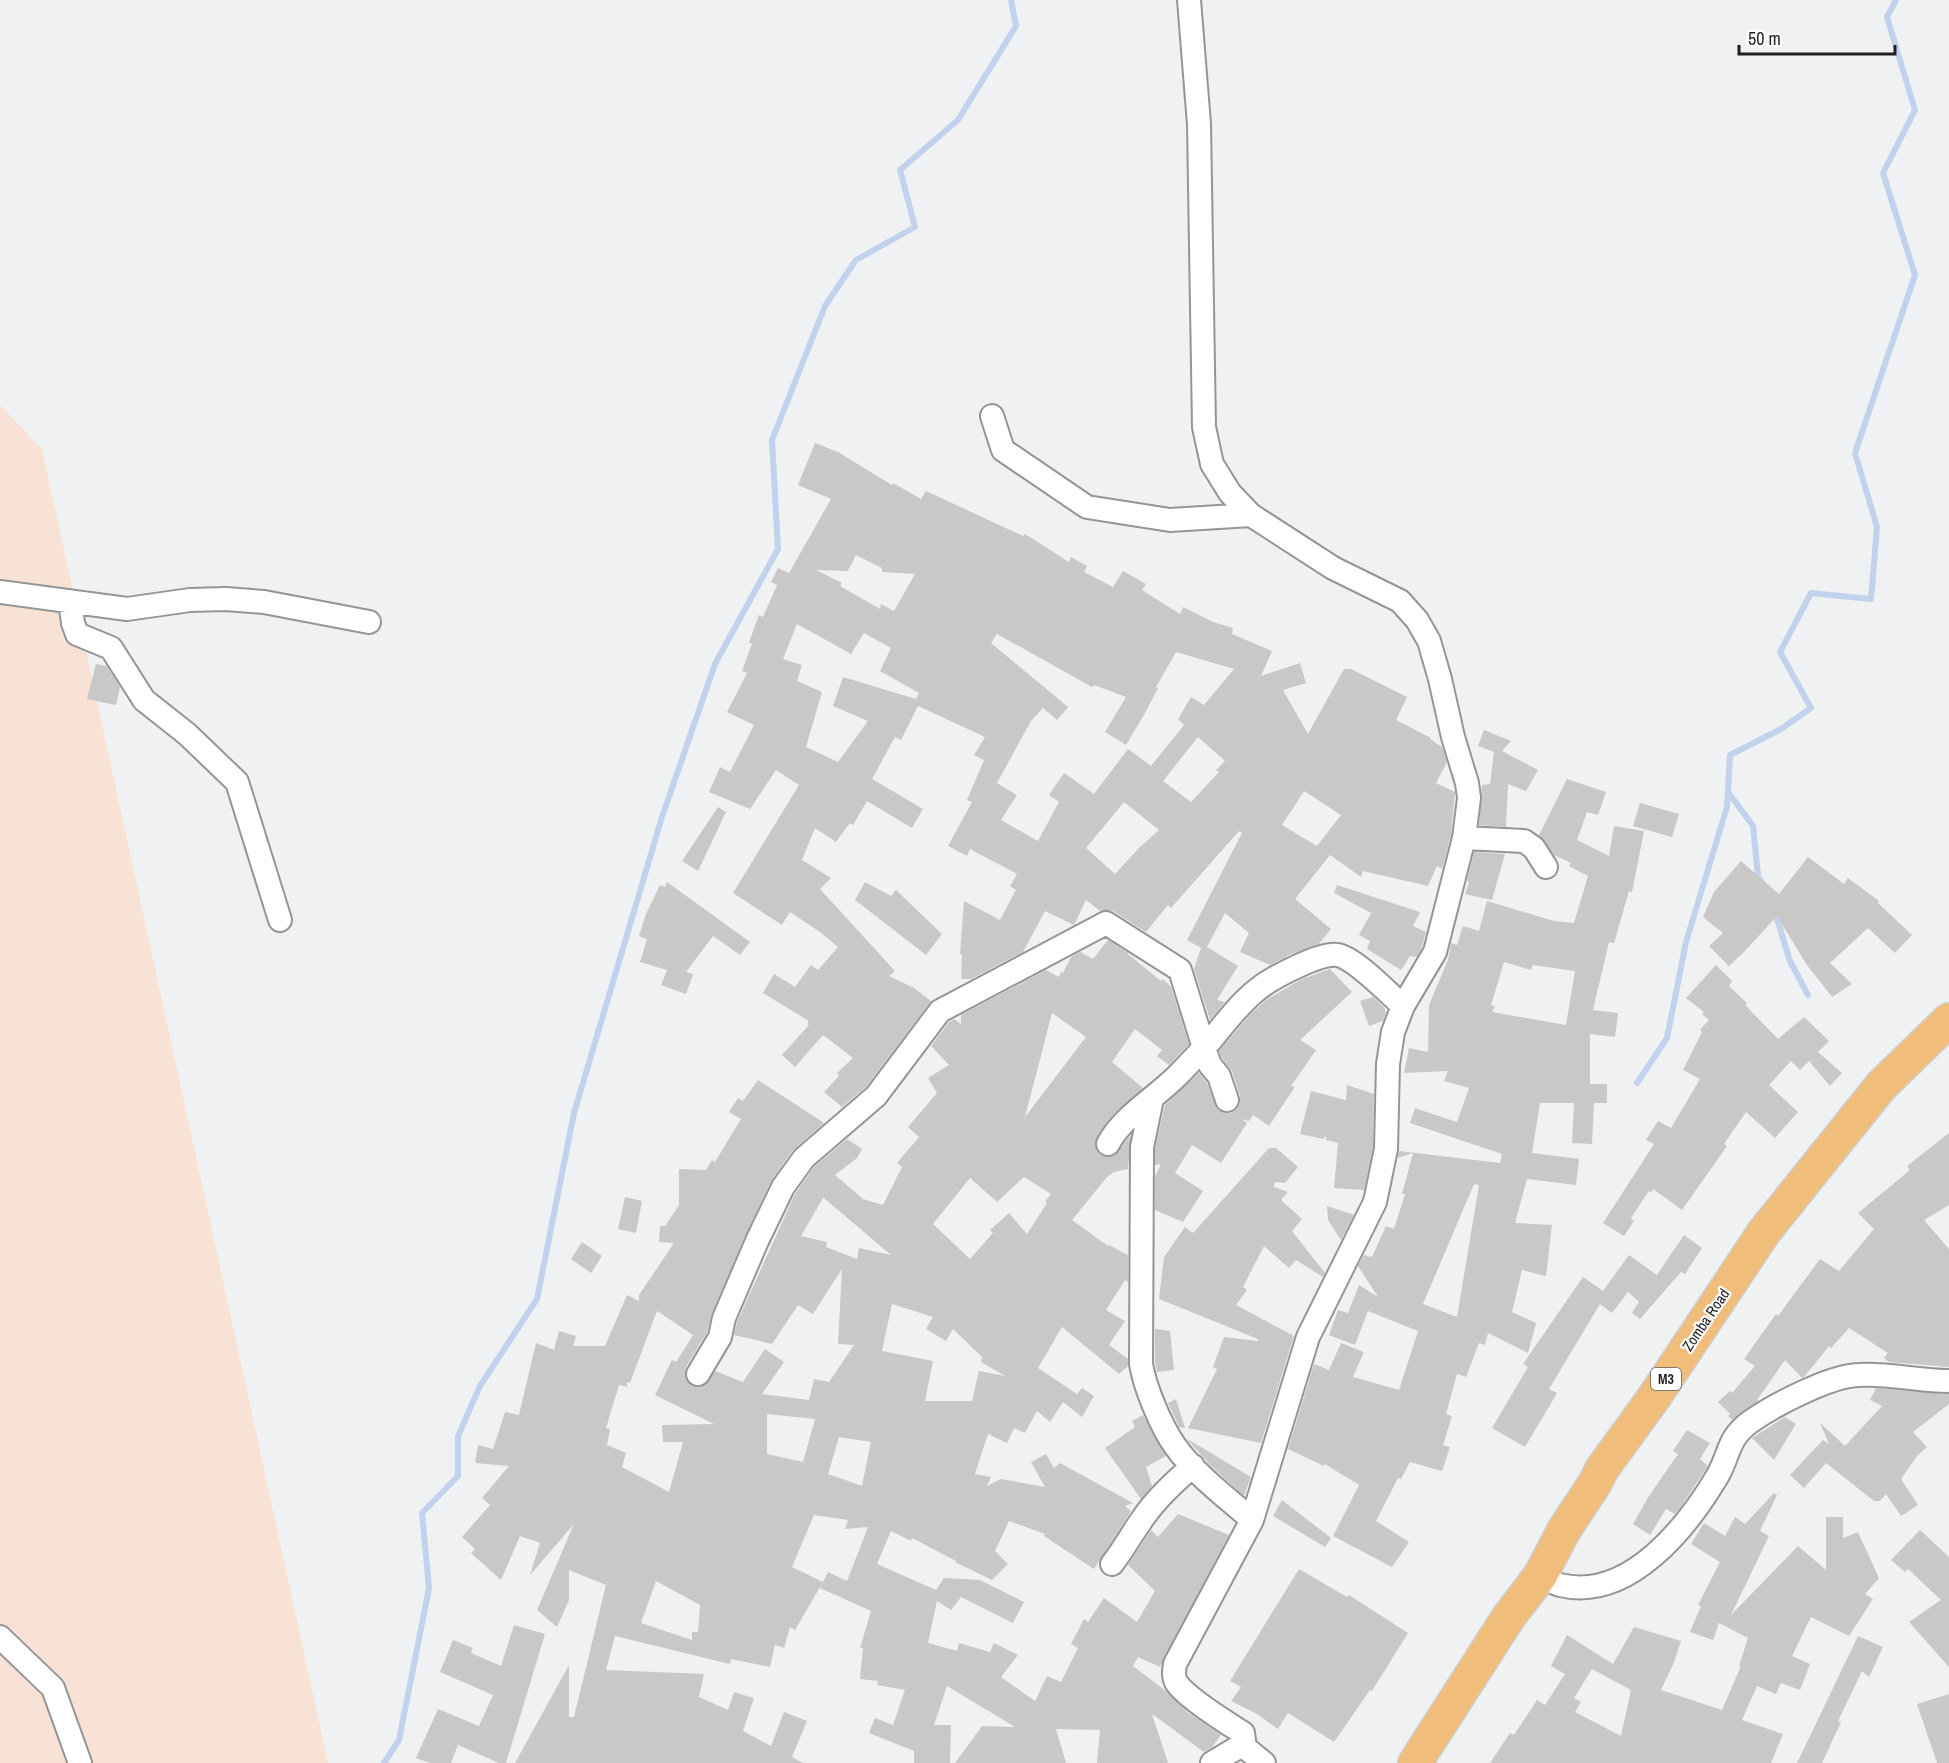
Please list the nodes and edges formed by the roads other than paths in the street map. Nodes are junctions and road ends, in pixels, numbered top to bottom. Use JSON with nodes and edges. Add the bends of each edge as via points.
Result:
{"nodes":[{"id":1,"x":1189,"y":0,"type":"edge"},
{"id":2,"x":992,"y":416,"type":"dead end"},
{"id":3,"x":1251,"y":515,"type":"junction"},
{"id":4,"x":0,"y":592,"type":"edge"},
{"id":5,"x":70,"y":602,"type":"junction"},
{"id":6,"x":369,"y":622,"type":"dead end"},
{"id":7,"x":1464,"y":838,"type":"junction"},
{"id":8,"x":1546,"y":867,"type":"dead end"},
{"id":9,"x":280,"y":920,"type":"dead end"},
{"id":10,"x":1403,"y":1006,"type":"junction"},
{"id":11,"x":1949,"y":1020,"type":"edge"},
{"id":12,"x":1204,"y":1048,"type":"junction"},
{"id":13,"x":1152,"y":1099,"type":"junction"},
{"id":14,"x":1227,"y":1100,"type":"dead end"},
{"id":15,"x":1108,"y":1144,"type":"dead end"},
{"id":16,"x":698,"y":1374,"type":"dead end"},
{"id":17,"x":1949,"y":1381,"type":"edge"},
{"id":18,"x":1192,"y":1466,"type":"junction"},
{"id":19,"x":1252,"y":1520,"type":"junction"},
{"id":20,"x":1112,"y":1564,"type":"dead end"},
{"id":21,"x":1540,"y":1576,"type":"junction"},
{"id":22,"x":0,"y":1637,"type":"edge"},
{"id":23,"x":1242,"y":1745,"type":"junction"},
{"id":24,"x":80,"y":1763,"type":"edge"},
{"id":25,"x":1212,"y":1763,"type":"edge"},
{"id":26,"x":1264,"y":1763,"type":"edge"},
{"id":27,"x":1415,"y":1763,"type":"edge"}],
"edges":[{"from":1,"to":3,"type":"street","via":[[1199,124],[1204,427],[1212,464],[1230,493]]},
{"from":2,"to":3,"type":"street","via":[[1003,450],[1087,507],[1170,520]]},
{"from":3,"to":7,"type":"street","via":[[1333,568],[1400,602],[1417,620],[1429,641],[1467,783]]},
{"from":4,"to":5,"type":"street"},
{"from":5,"to":6,"type":"street","via":[[127,609],[226,599],[264,602]]},
{"from":5,"to":9,"type":"street","via":[[77,634],[111,648],[144,700],[237,782]]},
{"from":7,"to":8,"type":"street","via":[[1524,842],[1534,848]]},
{"from":7,"to":10,"type":"street","via":[[1435,952]]},
{"from":10,"to":12,"type":"street","via":[[1352,962],[1328,955],[1259,988]]},
{"from":10,"to":19,"type":"street","via":[[1393,1032],[1388,1064],[1386,1149],[1375,1202],[1308,1337]]},
{"from":11,"to":21,"type":"highway","name":"Zomba Road","number":"M3","via":[[1881,1086],[1764,1232],[1602,1469]]},
{"from":12,"to":13,"type":"street"},
{"from":12,"to":14,"type":"street"},
{"from":12,"to":16,"type":"street","via":[[1180,970],[1106,923],[940,1011],[876,1096],[804,1158],[783,1187],[724,1318],[720,1337]]},
{"from":13,"to":15,"type":"street","via":[[1119,1128]]},
{"from":13,"to":18,"type":"street","via":[[1142,1146],[1141,1364],[1144,1385],[1174,1444]]},
{"from":17,"to":21,"type":"street","via":[[1857,1375],[1838,1378],[1808,1391],[1751,1421],[1735,1435],[1719,1473],[1688,1522],[1641,1564],[1619,1578],[1582,1587],[1558,1585]]},
{"from":18,"to":19,"type":"street"},
{"from":18,"to":20,"type":"street","via":[[1141,1520]]},
{"from":19,"to":23,"type":"street","via":[[1174,1669],[1177,1683],[1187,1694],[1243,1733]]},
{"from":21,"to":27,"type":"highway","name":"Zomba Road","number":"M3","via":[[1508,1618]]},
{"from":22,"to":24,"type":"street","via":[[53,1688]]},
{"from":23,"to":25,"type":"street"},
{"from":23,"to":26,"type":"street"}]}
